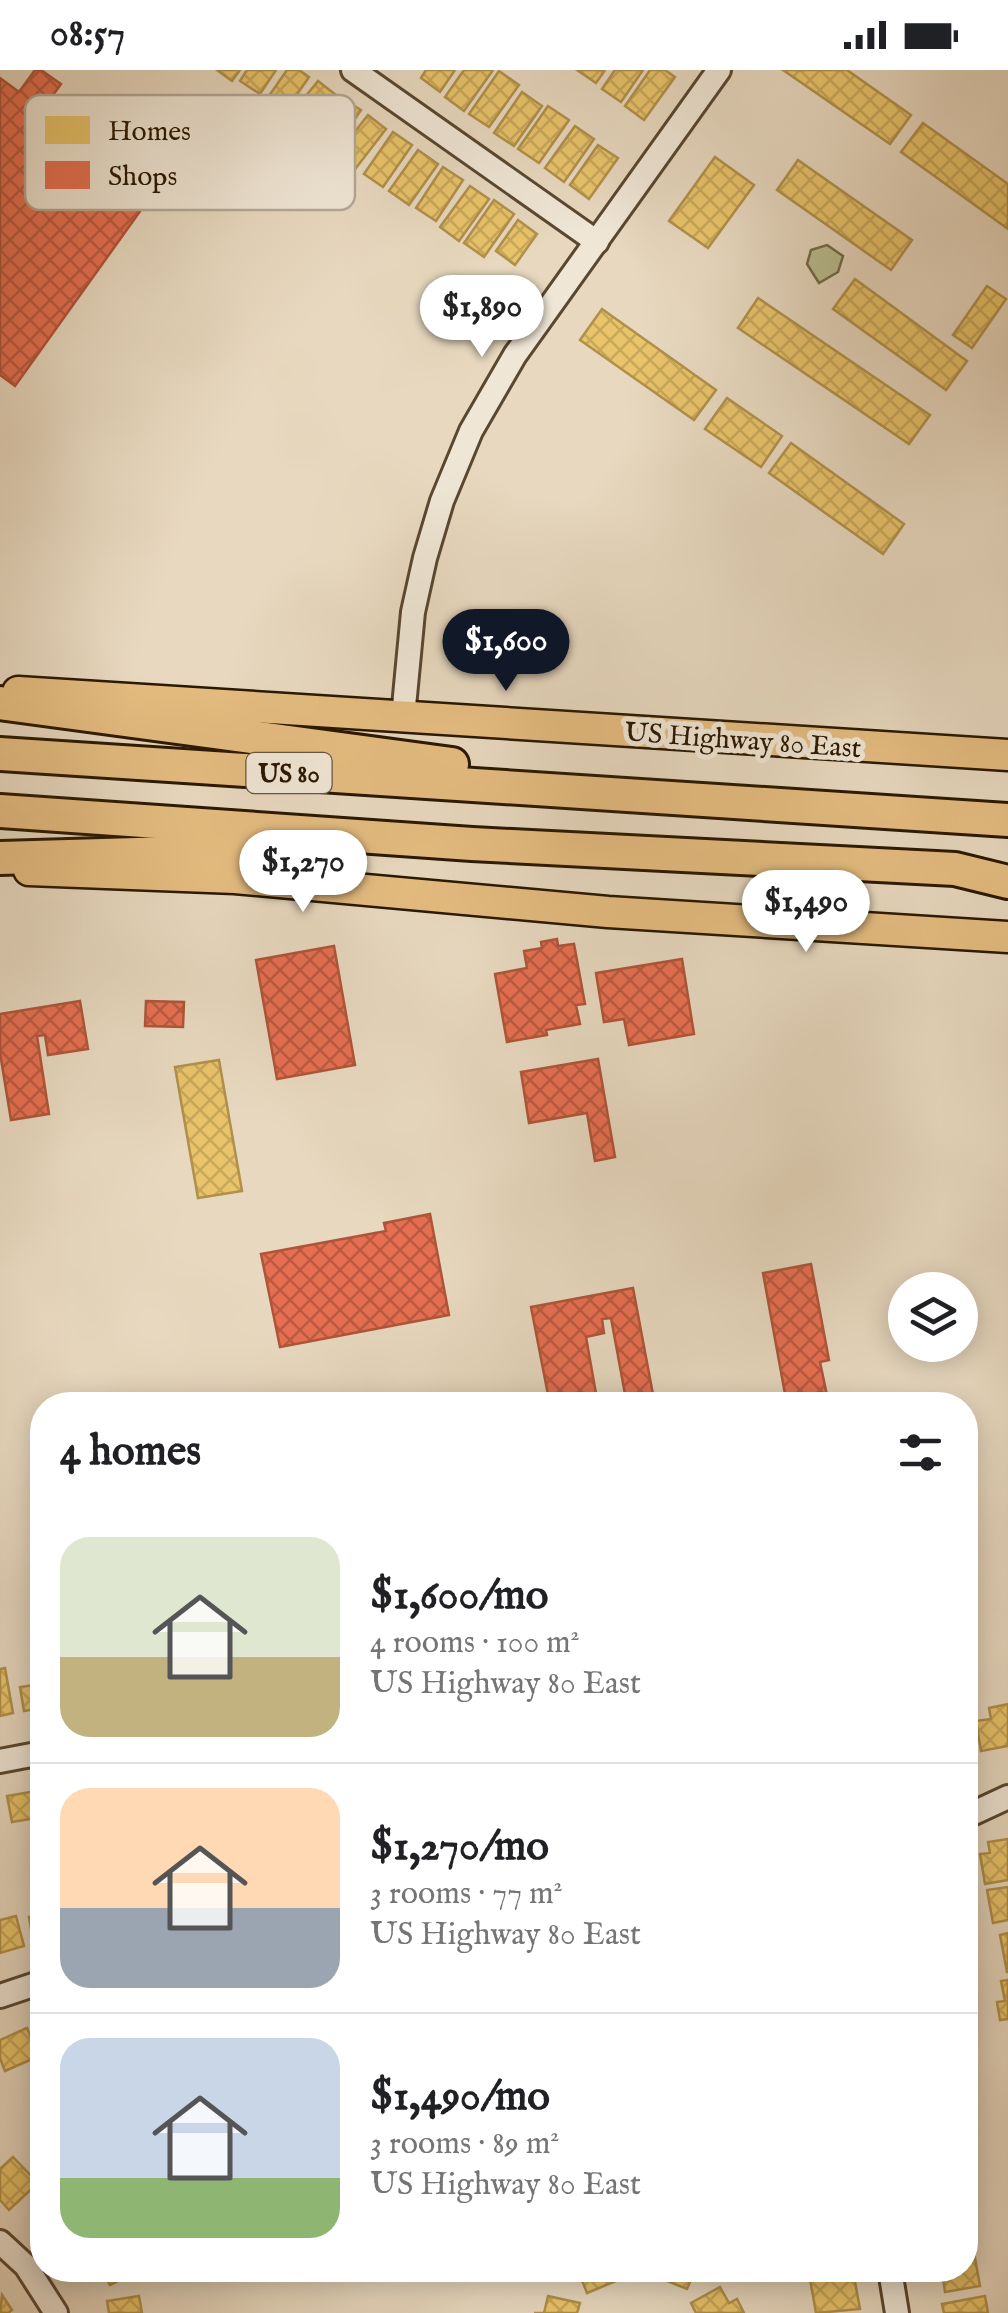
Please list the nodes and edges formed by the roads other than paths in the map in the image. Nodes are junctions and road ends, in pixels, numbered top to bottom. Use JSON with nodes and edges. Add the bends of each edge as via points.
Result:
{"nodes":[{"id":1,"x":353,"y":70,"type":"edge"},
{"id":2,"x":714,"y":72,"type":"edge"},
{"id":3,"x":597,"y":242,"type":"junction"},
{"id":4,"x":0,"y":690,"type":"edge"},
{"id":5,"x":0,"y":703,"type":"edge"},
{"id":6,"x":403,"y":717,"type":"junction"},
{"id":7,"x":0,"y":754,"type":"edge"},
{"id":8,"x":1008,"y":755,"type":"edge"},
{"id":9,"x":578,"y":792,"type":"junction"},
{"id":10,"x":0,"y":810,"type":"edge"},
{"id":11,"x":1008,"y":820,"type":"edge"},
{"id":12,"x":388,"y":838,"type":"junction"},
{"id":13,"x":0,"y":858,"type":"edge"},
{"id":14,"x":0,"y":869,"type":"edge"},
{"id":15,"x":955,"y":869,"type":"junction"},
{"id":16,"x":1008,"y":872,"type":"edge"},
{"id":17,"x":1008,"y":882,"type":"edge"},
{"id":18,"x":1008,"y":938,"type":"edge"},
{"id":19,"x":30,"y":1756,"type":"edge"},
{"id":20,"x":0,"y":1761,"type":"edge"},
{"id":21,"x":1008,"y":1797,"type":"edge"},
{"id":22,"x":978,"y":1811,"type":"edge"},
{"id":23,"x":30,"y":1986,"type":"edge"},
{"id":24,"x":0,"y":1996,"type":"edge"},
{"id":25,"x":0,"y":2242,"type":"edge"},
{"id":26,"x":30,"y":2255,"type":"edge"},
{"id":27,"x":44,"y":2282,"type":"edge"},
{"id":28,"x":892,"y":2282,"type":"edge"},
{"id":29,"x":56,"y":2313,"type":"edge"},
{"id":30,"x":897,"y":2313,"type":"edge"}],
"edges":[{"from":1,"to":3,"type":"street"},
{"from":2,"to":3,"type":"street"},
{"from":3,"to":6,"type":"street","via":[[515,355],[442,502],[413,612]]},
{"from":4,"to":6,"type":"main road","name":"US Highway 80 East"},
{"from":5,"to":9,"type":"highway","via":[[511,772]]},
{"from":6,"to":8,"type":"main road","name":"US Highway 80 East"},
{"from":7,"to":9,"type":"highway","number":"US 80"},
{"from":9,"to":11,"type":"highway","number":"US 80"},
{"from":10,"to":12,"type":"highway","number":"US 80"},
{"from":12,"to":13,"type":"highway","via":[[309,850]]},
{"from":12,"to":15,"type":"highway","number":"US 80"},
{"from":14,"to":18,"type":"main road","via":[[235,878],[608,912]]},
{"from":15,"to":16,"type":"highway","number":"US 80"},
{"from":15,"to":17,"type":"highway"},
{"from":19,"to":20,"type":"street"},
{"from":21,"to":22,"type":"street"},
{"from":23,"to":24,"type":"street"},
{"from":25,"to":26,"type":"street"},
{"from":27,"to":29,"type":"street"},
{"from":28,"to":30,"type":"street"}]}
